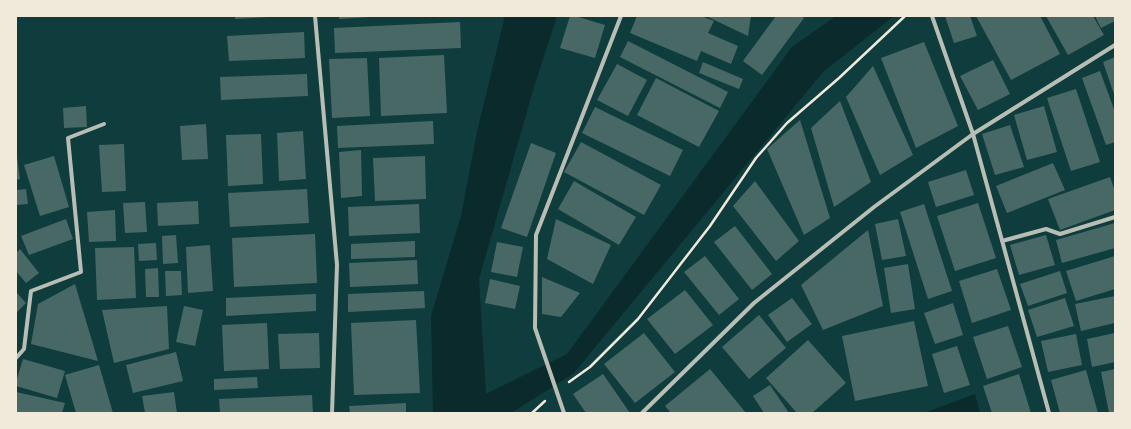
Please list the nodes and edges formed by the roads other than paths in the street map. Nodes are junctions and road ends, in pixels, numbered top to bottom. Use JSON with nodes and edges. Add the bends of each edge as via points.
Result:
{"nodes":[{"id":1,"x":315,"y":16,"type":"edge"},
{"id":2,"x":621,"y":16,"type":"edge"},
{"id":3,"x":932,"y":16,"type":"edge"},
{"id":4,"x":1115,"y":45,"type":"edge"},
{"id":5,"x":104,"y":124,"type":"dead end"},
{"id":6,"x":973,"y":134,"type":"junction"},
{"id":7,"x":1115,"y":217,"type":"edge"},
{"id":8,"x":1002,"y":241,"type":"junction"},
{"id":9,"x":16,"y":358,"type":"edge"},
{"id":10,"x":332,"y":413,"type":"edge"},
{"id":11,"x":564,"y":413,"type":"edge"},
{"id":12,"x":642,"y":413,"type":"edge"},
{"id":13,"x":1049,"y":413,"type":"edge"}],
"edges":[{"from":1,"to":10,"type":"street","via":[[337,265]]},
{"from":2,"to":11,"type":"street","via":[[536,235],[534,328]]},
{"from":3,"to":6,"type":"street"},
{"from":4,"to":6,"type":"street"},
{"from":5,"to":9,"type":"street","via":[[68,138],[81,272],[32,291],[24,349]]},
{"from":6,"to":8,"type":"street"},
{"from":6,"to":12,"type":"street","via":[[874,207],[754,303]]},
{"from":7,"to":8,"type":"street","via":[[1060,234],[1046,229]]},
{"from":8,"to":13,"type":"street"}]}
